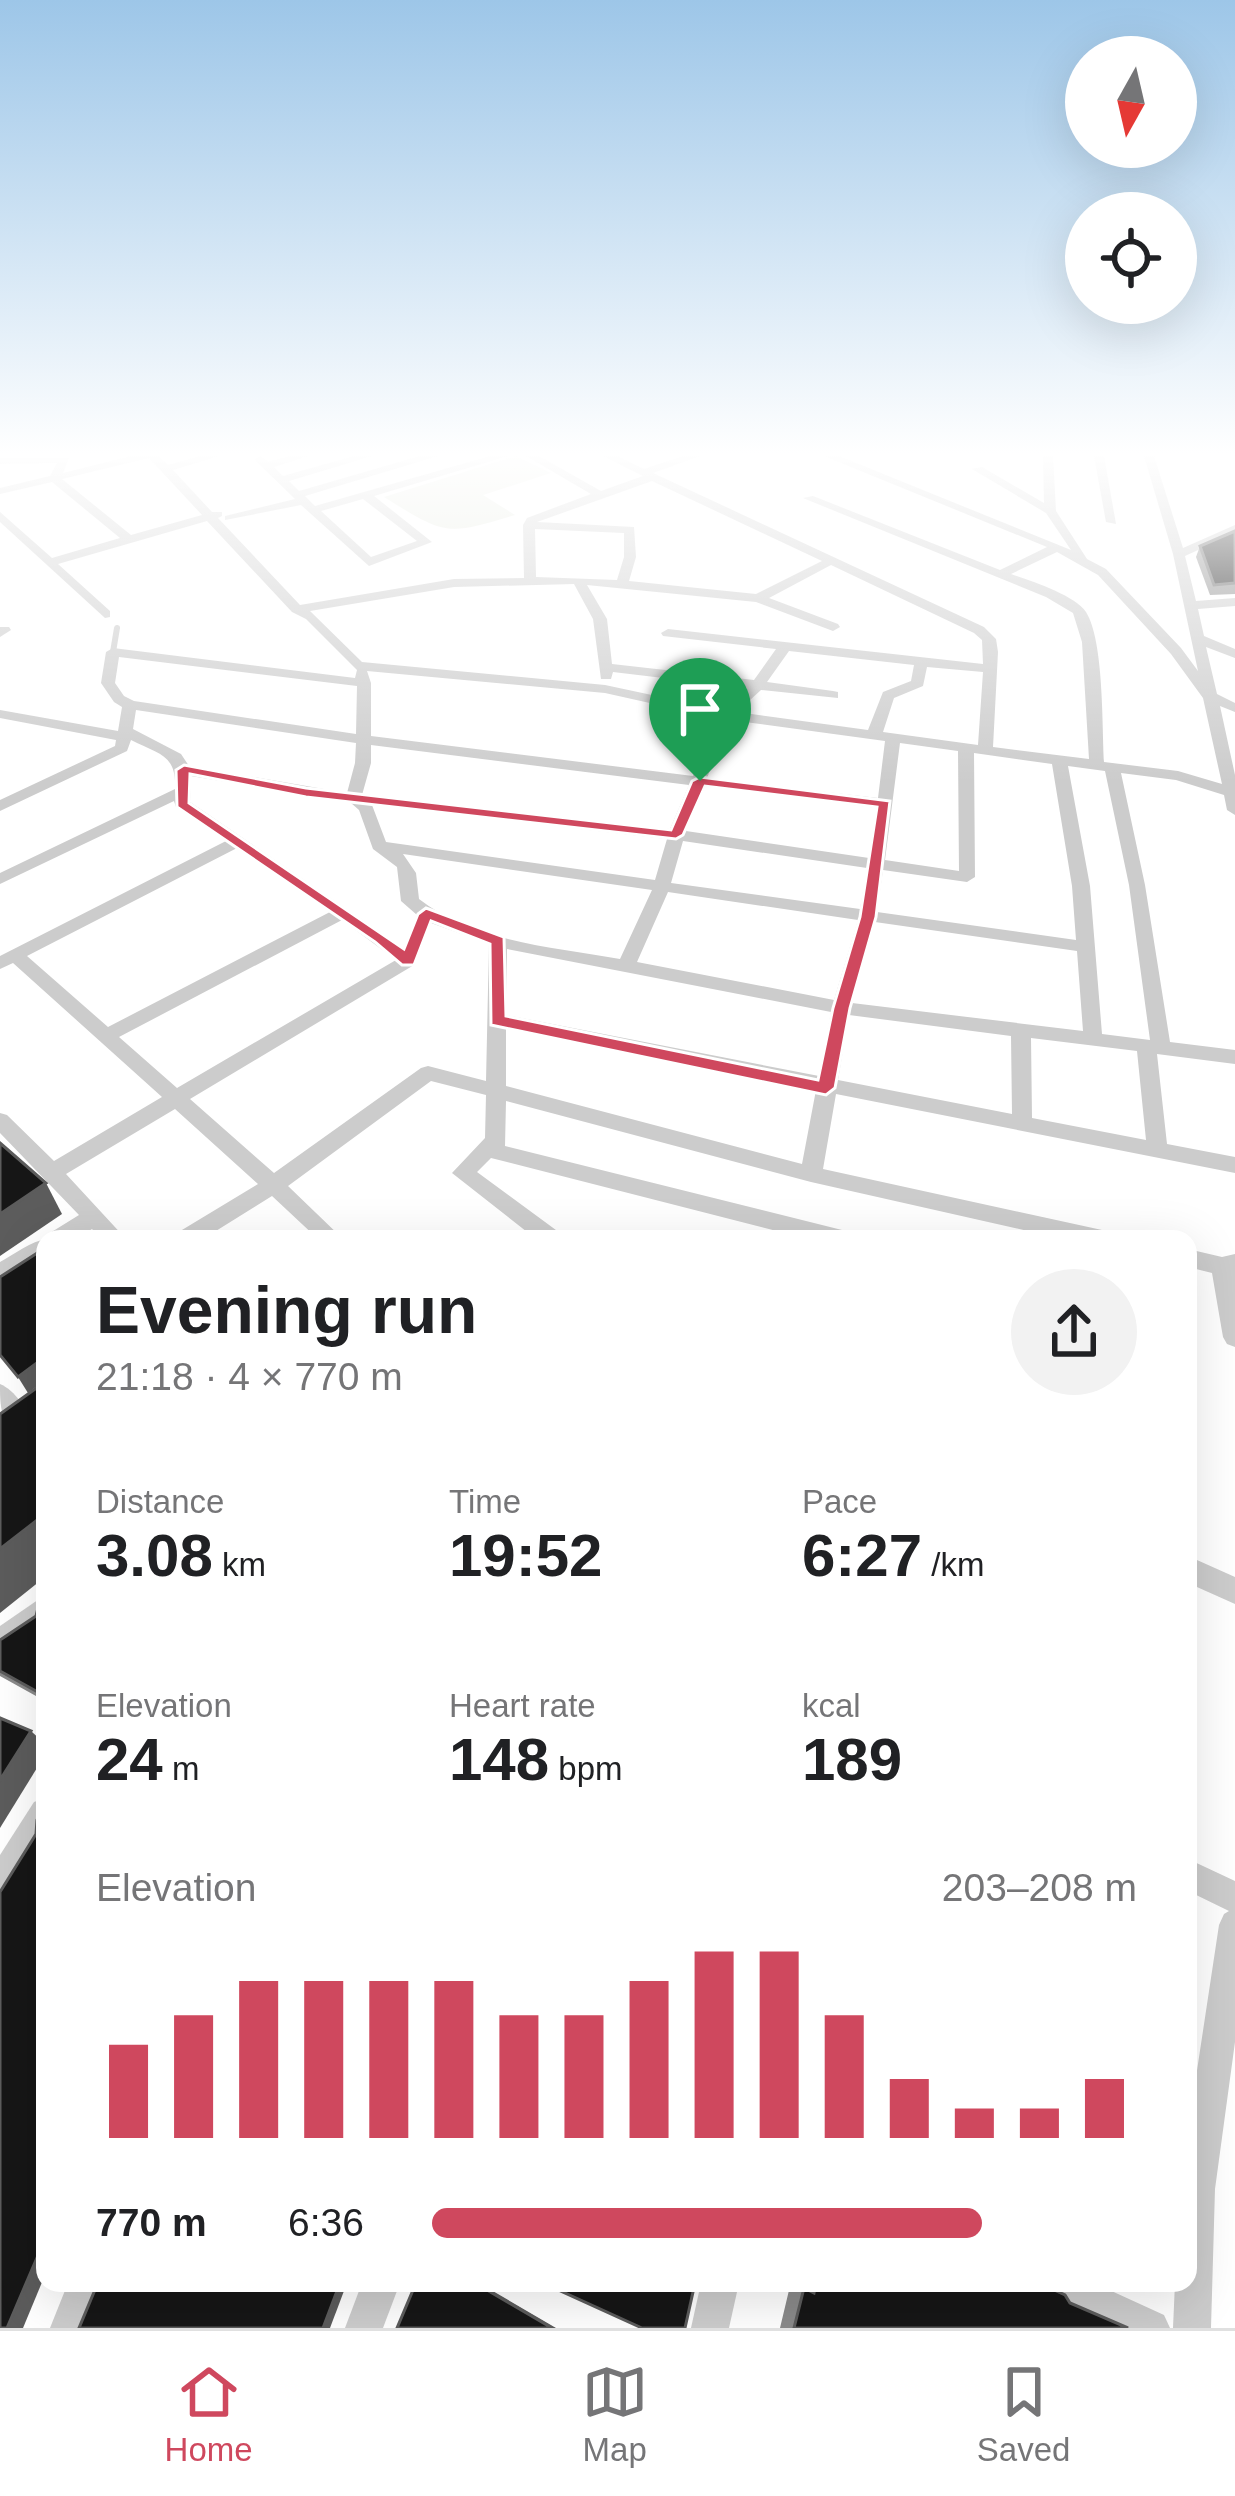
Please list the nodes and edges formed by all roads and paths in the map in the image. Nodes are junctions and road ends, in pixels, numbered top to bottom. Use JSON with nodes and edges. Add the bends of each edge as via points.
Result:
{"nodes":[{"id":1,"x":1120,"y":564,"type":"dead end"},
{"id":2,"x":54,"y":565,"type":"edge"},
{"id":3,"x":265,"y":565,"type":"edge"},
{"id":4,"x":530,"y":565,"type":"edge"},
{"id":5,"x":625,"y":565,"type":"edge"},
{"id":6,"x":824,"y":565,"type":"edge"},
{"id":7,"x":831,"y":565,"type":"edge"},
{"id":8,"x":977,"y":565,"type":"edge"},
{"id":9,"x":1020,"y":565,"type":"edge"},
{"id":10,"x":1087,"y":565,"type":"edge"},
{"id":11,"x":1181,"y":565,"type":"edge"},
{"id":12,"x":1001,"y":574,"type":"junction"},
{"id":13,"x":1109,"y":579,"type":"junction"},
{"id":14,"x":578,"y":580,"type":"junction"},
{"id":15,"x":530,"y":582,"type":"junction"},
{"id":16,"x":623,"y":582,"type":"junction"},
{"id":17,"x":758,"y":598,"type":"junction"},
{"id":18,"x":1234,"y":600,"type":"edge"},
{"id":19,"x":1188,"y":606,"type":"junction"},
{"id":20,"x":306,"y":610,"type":"junction"},
{"id":21,"x":105,"y":614,"type":"dead end"},
{"id":22,"x":833,"y":627,"type":"dead end"},
{"id":23,"x":117,"y":628,"type":"dead end"},
{"id":24,"x":668,"y":633,"type":"dead end"},
{"id":25,"x":1197,"y":638,"type":"junction"},
{"id":26,"x":785,"y":647,"type":"junction"},
{"id":27,"x":113,"y":652,"type":"junction"},
{"id":28,"x":1235,"y":653,"type":"edge"},
{"id":29,"x":921,"y":662,"type":"junction"},
{"id":30,"x":606,"y":667,"type":"junction"},
{"id":31,"x":991,"y":669,"type":"junction"},
{"id":32,"x":361,"y":675,"type":"junction"},
{"id":33,"x":758,"y":686,"type":"junction"},
{"id":34,"x":605,"y":688,"type":"junction"},
{"id":35,"x":833,"y":694,"type":"dead end"},
{"id":36,"x":1209,"y":696,"type":"junction"},
{"id":37,"x":130,"y":705,"type":"junction"},
{"id":38,"x":1235,"y":708,"type":"edge"},
{"id":39,"x":0,"y":714,"type":"edge"},
{"id":40,"x":724,"y":715,"type":"junction"},
{"id":41,"x":124,"y":734,"type":"junction"},
{"id":42,"x":874,"y":735,"type":"junction"},
{"id":43,"x":893,"y":738,"type":"junction"},
{"id":44,"x":364,"y":740,"type":"junction"},
{"id":45,"x":976,"y":750,"type":"junction"},
{"id":46,"x":1059,"y":760,"type":"junction"},
{"id":47,"x":1104,"y":766,"type":"junction"},
{"id":48,"x":184,"y":770,"type":"junction"},
{"id":49,"x":700,"y":781,"type":"junction"},
{"id":50,"x":1228,"y":791,"type":"junction"},
{"id":51,"x":181,"y":792,"type":"junction"},
{"id":52,"x":354,"y":797,"type":"junction"},
{"id":53,"x":885,"y":804,"type":"junction"},
{"id":54,"x":0,"y":806,"type":"edge"},
{"id":55,"x":1235,"y":810,"type":"edge"},
{"id":56,"x":676,"y":835,"type":"junction"},
{"id":57,"x":238,"y":842,"type":"junction"},
{"id":58,"x":380,"y":846,"type":"junction"},
{"id":59,"x":878,"y":864,"type":"junction"},
{"id":60,"x":0,"y":879,"type":"edge"},
{"id":61,"x":662,"y":886,"type":"junction"},
{"id":62,"x":343,"y":912,"type":"junction"},
{"id":63,"x":426,"y":914,"type":"junction"},
{"id":64,"x":868,"y":917,"type":"junction"},
{"id":65,"x":498,"y":941,"type":"junction"},
{"id":66,"x":1086,"y":946,"type":"junction"},
{"id":67,"x":7,"y":959,"type":"edge"},
{"id":68,"x":408,"y":961,"type":"junction"},
{"id":69,"x":626,"y":966,"type":"junction"},
{"id":70,"x":842,"y":1008,"type":"junction"},
{"id":71,"x":498,"y":1020,"type":"junction"},
{"id":72,"x":1021,"y":1030,"type":"junction"},
{"id":73,"x":106,"y":1036,"type":"junction"},
{"id":74,"x":1093,"y":1040,"type":"junction"},
{"id":75,"x":1154,"y":1047,"type":"junction"},
{"id":76,"x":1235,"y":1057,"type":"edge"},
{"id":77,"x":826,"y":1088,"type":"junction"},
{"id":78,"x":496,"y":1092,"type":"junction"},
{"id":79,"x":177,"y":1099,"type":"junction"},
{"id":80,"x":0,"y":1120,"type":"edge"},
{"id":81,"x":1022,"y":1125,"type":"junction"},
{"id":82,"x":495,"y":1141,"type":"junction"},
{"id":83,"x":9,"y":1144,"type":"edge"},
{"id":84,"x":1157,"y":1150,"type":"junction"},
{"id":85,"x":1235,"y":1165,"type":"edge"},
{"id":86,"x":52,"y":1172,"type":"junction"},
{"id":87,"x":812,"y":1174,"type":"junction"},
{"id":88,"x":274,"y":1185,"type":"junction"},
{"id":89,"x":94,"y":1217,"type":"junction"},
{"id":90,"x":73,"y":1230,"type":"edge"},
{"id":91,"x":106,"y":1230,"type":"edge"},
{"id":92,"x":200,"y":1230,"type":"edge"},
{"id":93,"x":322,"y":1230,"type":"edge"},
{"id":94,"x":540,"y":1230,"type":"edge"},
{"id":95,"x":771,"y":1230,"type":"edge"},
{"id":96,"x":1050,"y":1230,"type":"edge"},
{"id":97,"x":36,"y":1251,"type":"edge"},
{"id":98,"x":1197,"y":1259,"type":"edge"},
{"id":99,"x":1228,"y":1264,"type":"edge"},
{"id":100,"x":0,"y":1273,"type":"edge"},
{"id":101,"x":1235,"y":1337,"type":"edge"},
{"id":102,"x":0,"y":1395,"type":"edge"},
{"id":103,"x":36,"y":1416,"type":"edge"},
{"id":104,"x":22,"y":1425,"type":"junction"},
{"id":105,"x":0,"y":1442,"type":"edge"},
{"id":106,"x":1197,"y":1573,"type":"edge"},
{"id":107,"x":1235,"y":1591,"type":"edge"},
{"id":108,"x":36,"y":1614,"type":"edge"},
{"id":109,"x":0,"y":1644,"type":"edge"},
{"id":110,"x":36,"y":1827,"type":"edge"},
{"id":111,"x":1197,"y":1879,"type":"edge"},
{"id":112,"x":0,"y":1883,"type":"edge"},
{"id":113,"x":1235,"y":1898,"type":"edge"},
{"id":114,"x":1235,"y":1925,"type":"edge"},
{"id":115,"x":1197,"y":2157,"type":"edge"},
{"id":116,"x":83,"y":2292,"type":"edge"},
{"id":117,"x":378,"y":2292,"type":"edge"},
{"id":118,"x":718,"y":2292,"type":"edge"},
{"id":119,"x":1072,"y":2292,"type":"edge"},
{"id":120,"x":1192,"y":2292,"type":"edge"},
{"id":121,"x":69,"y":2328,"type":"edge"},
{"id":122,"x":364,"y":2328,"type":"edge"},
{"id":123,"x":710,"y":2328,"type":"edge"},
{"id":124,"x":1151,"y":2328,"type":"edge"},
{"id":125,"x":1192,"y":2328,"type":"edge"}],
"edges":[{"from":1,"to":13,"type":"street"},
{"from":2,"to":21,"type":"street"},
{"from":3,"to":20,"type":"street"},
{"from":4,"to":15,"type":"street"},
{"from":5,"to":16,"type":"street"},
{"from":6,"to":17,"type":"street"},
{"from":7,"to":31,"type":"street","via":[[979,630],[989,639]]},
{"from":8,"to":12,"type":"street"},
{"from":9,"to":12,"type":"street"},
{"from":10,"to":13,"type":"street"},
{"from":11,"to":19,"type":"street"},
{"from":12,"to":47,"type":"street","via":[[1079,611],[1090,641]]},
{"from":13,"to":36,"type":"street"},
{"from":14,"to":15,"type":"street"},
{"from":14,"to":16,"type":"street"},
{"from":14,"to":30,"type":"street","via":[[600,619]]},
{"from":15,"to":20,"type":"street","via":[[454,583]]},
{"from":16,"to":17,"type":"street"},
{"from":17,"to":22,"type":"street"},
{"from":18,"to":19,"type":"street"},
{"from":19,"to":25,"type":"street"},
{"from":20,"to":32,"type":"street"},
{"from":23,"to":27,"type":"lane"},
{"from":24,"to":26,"type":"street"},
{"from":25,"to":28,"type":"street"},
{"from":25,"to":36,"type":"street"},
{"from":26,"to":29,"type":"street"},
{"from":26,"to":33,"type":"street"},
{"from":27,"to":32,"type":"street"},
{"from":27,"to":37,"type":"street","via":[[108,683]]},
{"from":29,"to":31,"type":"street"},
{"from":29,"to":42,"type":"street","via":[[918,683],[888,694]]},
{"from":30,"to":33,"type":"street"},
{"from":30,"to":34,"type":"street"},
{"from":31,"to":45,"type":"street"},
{"from":32,"to":34,"type":"street"},
{"from":32,"to":44,"type":"street"},
{"from":33,"to":35,"type":"street"},
{"from":33,"to":40,"type":"street"},
{"from":34,"to":40,"type":"street"},
{"from":36,"to":38,"type":"street"},
{"from":36,"to":50,"type":"street"},
{"from":37,"to":41,"type":"street"},
{"from":37,"to":44,"type":"street"},
{"from":39,"to":41,"type":"street"},
{"from":40,"to":42,"type":"street"},
{"from":40,"to":49,"type":"street"},
{"from":41,"to":48,"type":"street","via":[[168,750]]},
{"from":41,"to":54,"type":"street","via":[[122,748]]},
{"from":42,"to":43,"type":"street"},
{"from":43,"to":45,"type":"street"},
{"from":43,"to":53,"type":"street"},
{"from":44,"to":49,"type":"street"},
{"from":44,"to":52,"type":"street"},
{"from":45,"to":46,"type":"street"},
{"from":45,"to":59,"type":"street","via":[[967,877]]},
{"from":46,"to":47,"type":"street"},
{"from":46,"to":66,"type":"street"},
{"from":47,"to":50,"type":"street"},
{"from":47,"to":75,"type":"street","via":[[1137,885]]},
{"from":48,"to":51,"type":"street"},
{"from":48,"to":52,"type":"street"},
{"from":49,"to":53,"type":"street"},
{"from":49,"to":56,"type":"street"},
{"from":50,"to":55,"type":"street"},
{"from":51,"to":57,"type":"street","via":[[182,804]]},
{"from":51,"to":60,"type":"street"},
{"from":52,"to":56,"type":"street"},
{"from":52,"to":58,"type":"street"},
{"from":53,"to":59,"type":"street"},
{"from":56,"to":59,"type":"street"},
{"from":56,"to":61,"type":"street"},
{"from":57,"to":62,"type":"street"},
{"from":57,"to":67,"type":"street"},
{"from":58,"to":61,"type":"street"},
{"from":58,"to":63,"type":"street","via":[[407,865],[410,901]]},
{"from":59,"to":64,"type":"street"},
{"from":61,"to":64,"type":"street"},
{"from":61,"to":69,"type":"street"},
{"from":62,"to":68,"type":"street"},
{"from":62,"to":73,"type":"street"},
{"from":63,"to":65,"type":"street"},
{"from":63,"to":68,"type":"street"},
{"from":64,"to":66,"type":"street"},
{"from":64,"to":70,"type":"street"},
{"from":65,"to":69,"type":"street"},
{"from":65,"to":71,"type":"street"},
{"from":66,"to":74,"type":"street"},
{"from":67,"to":73,"type":"street"},
{"from":68,"to":79,"type":"street"},
{"from":69,"to":70,"type":"street"},
{"from":70,"to":72,"type":"street"},
{"from":70,"to":77,"type":"street"},
{"from":71,"to":77,"type":"street"},
{"from":71,"to":78,"type":"street"},
{"from":72,"to":74,"type":"street"},
{"from":72,"to":81,"type":"street"},
{"from":73,"to":79,"type":"street"},
{"from":74,"to":75,"type":"street"},
{"from":75,"to":76,"type":"street"},
{"from":75,"to":84,"type":"street"},
{"from":77,"to":81,"type":"street"},
{"from":77,"to":87,"type":"street"},
{"from":78,"to":82,"type":"street"},
{"from":78,"to":87,"type":"street"},
{"from":78,"to":88,"type":"street","via":[[428,1073]]},
{"from":79,"to":86,"type":"street"},
{"from":79,"to":88,"type":"street"},
{"from":80,"to":83,"type":"street"},
{"from":81,"to":84,"type":"street"},
{"from":82,"to":94,"type":"street","via":[[463,1172]]},
{"from":82,"to":95,"type":"street","via":[[495,1151]]},
{"from":83,"to":86,"type":"street"},
{"from":84,"to":85,"type":"street"},
{"from":86,"to":89,"type":"street"},
{"from":87,"to":96,"type":"street"},
{"from":88,"to":92,"type":"street"},
{"from":88,"to":93,"type":"street"},
{"from":89,"to":90,"type":"street"},
{"from":89,"to":91,"type":"street"},
{"from":97,"to":100,"type":"street"},
{"from":98,"to":99,"type":"street"},
{"from":99,"to":101,"type":"street"},
{"from":102,"to":104,"type":"street"},
{"from":103,"to":104,"type":"street"},
{"from":104,"to":105,"type":"street"},
{"from":106,"to":107,"type":"street"},
{"from":108,"to":109,"type":"street"},
{"from":110,"to":112,"type":"street"},
{"from":111,"to":113,"type":"street"},
{"from":114,"to":115,"type":"street"},
{"from":116,"to":121,"type":"street"},
{"from":117,"to":122,"type":"street"},
{"from":118,"to":123,"type":"street"},
{"from":119,"to":124,"type":"street"},
{"from":120,"to":125,"type":"street"}]}
